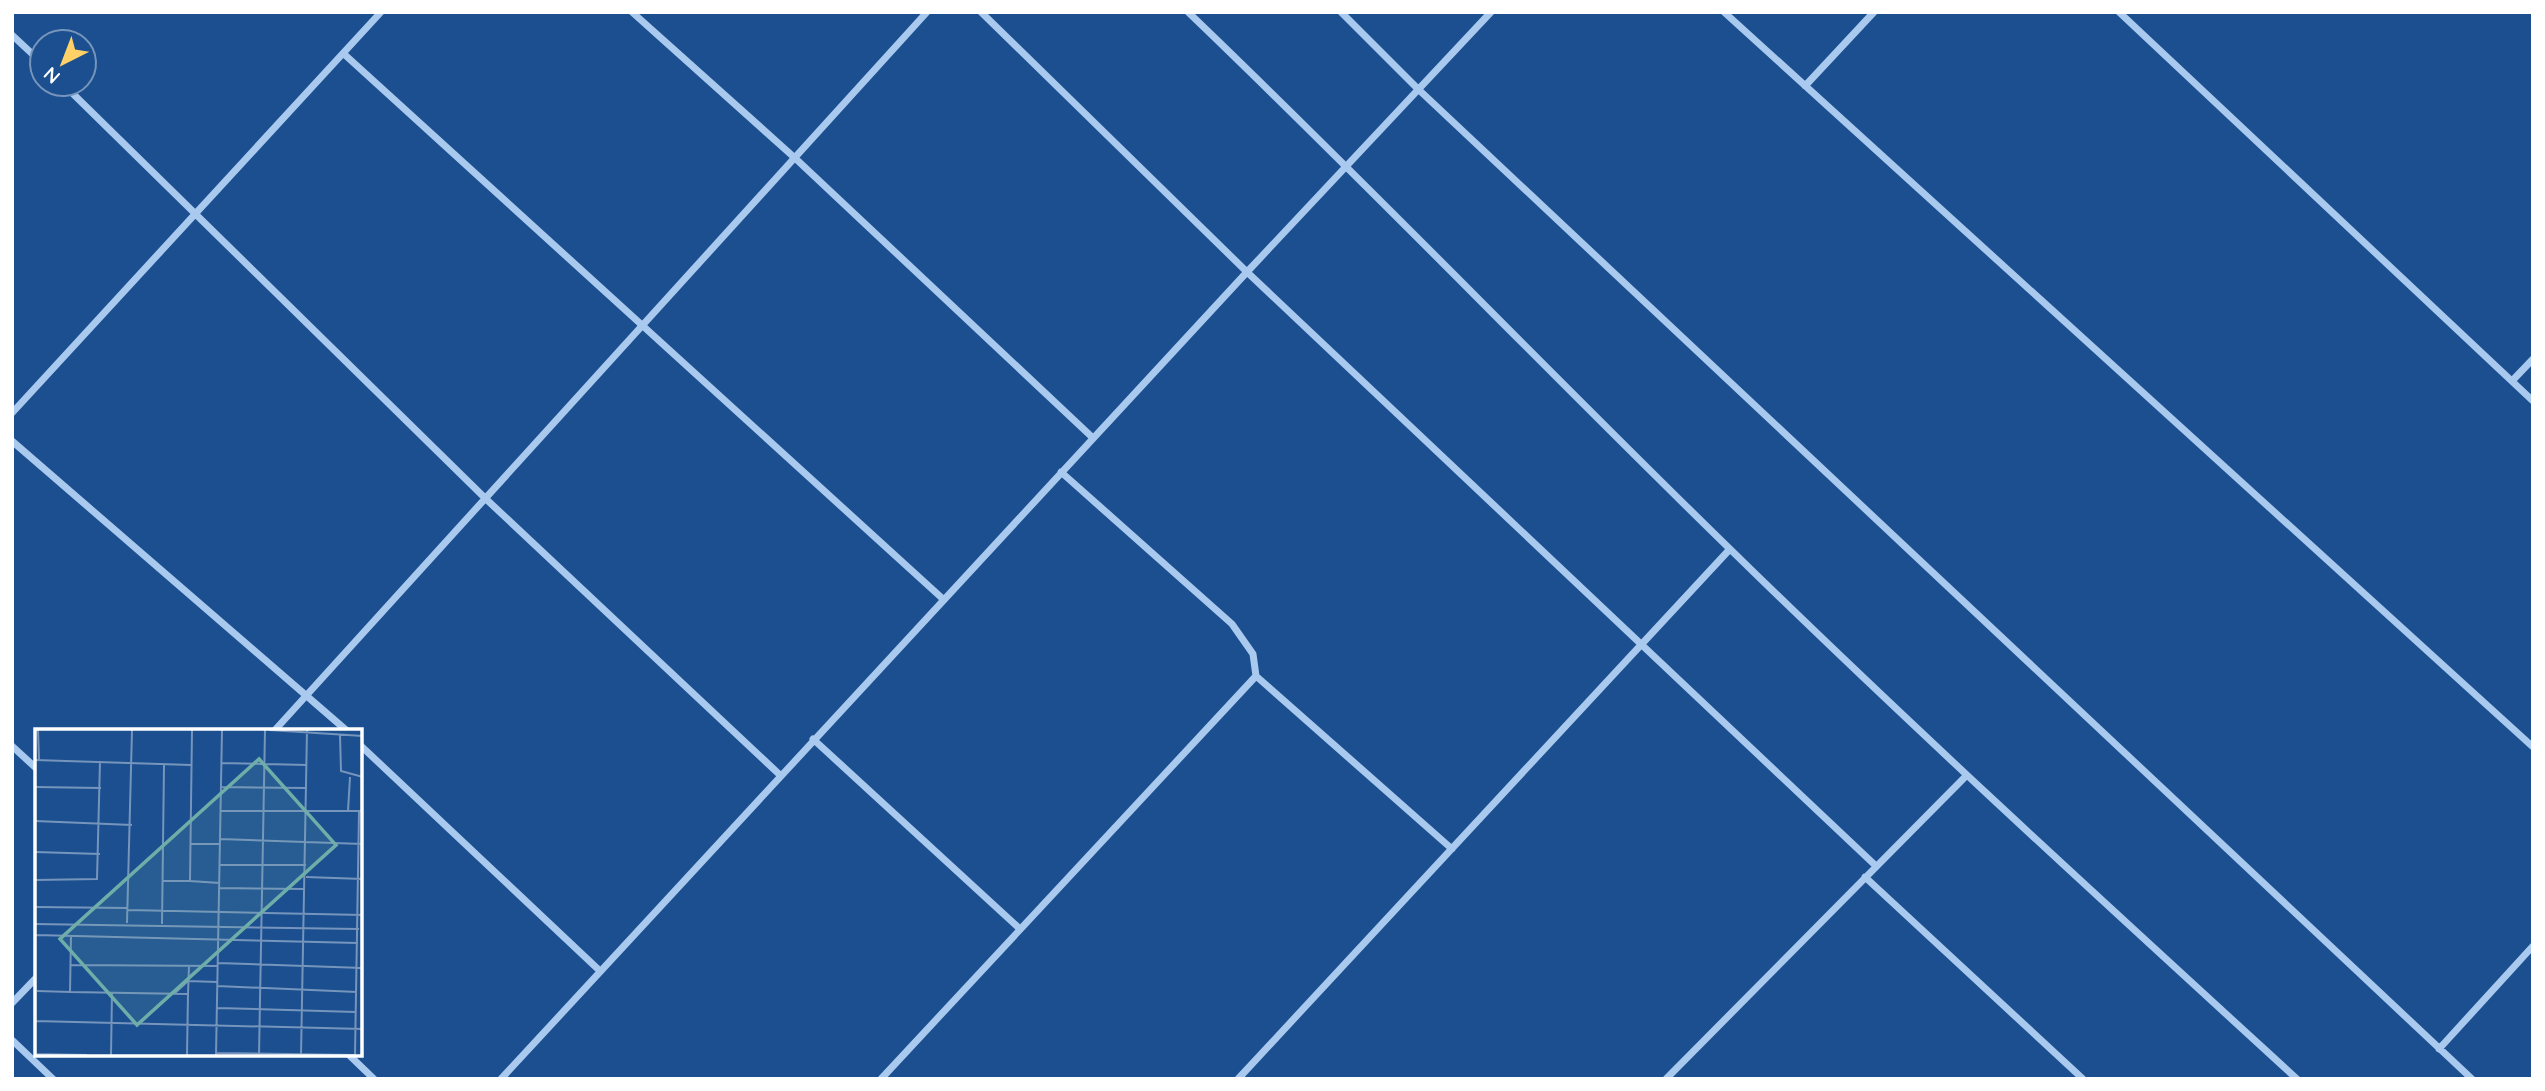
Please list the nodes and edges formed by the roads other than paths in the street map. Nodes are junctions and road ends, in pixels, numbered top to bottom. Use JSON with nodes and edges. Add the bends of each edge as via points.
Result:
{"nodes":[{"id":1,"x":382,"y":12,"type":"edge"},
{"id":2,"x":632,"y":12,"type":"edge"},
{"id":3,"x":927,"y":12,"type":"edge"},
{"id":4,"x":981,"y":12,"type":"edge"},
{"id":5,"x":1188,"y":12,"type":"edge"},
{"id":6,"x":1341,"y":12,"type":"edge"},
{"id":7,"x":1491,"y":12,"type":"edge"},
{"id":8,"x":1724,"y":12,"type":"edge"},
{"id":9,"x":1874,"y":12,"type":"edge"},
{"id":10,"x":2119,"y":12,"type":"edge"},
{"id":11,"x":12,"y":34,"type":"edge"},
{"id":12,"x":28,"y":49,"type":"edge"},
{"id":13,"x":344,"y":54,"type":"junction"},
{"id":14,"x":1805,"y":86,"type":"junction"},
{"id":15,"x":1418,"y":89,"type":"junction"},
{"id":16,"x":77,"y":98,"type":"edge"},
{"id":17,"x":796,"y":159,"type":"junction"},
{"id":18,"x":1347,"y":164,"type":"junction"},
{"id":19,"x":196,"y":213,"type":"junction"},
{"id":20,"x":1247,"y":272,"type":"junction"},
{"id":21,"x":641,"y":326,"type":"junction"},
{"id":22,"x":2533,"y":359,"type":"edge"},
{"id":23,"x":2512,"y":382,"type":"junction"},
{"id":24,"x":2533,"y":401,"type":"edge"},
{"id":25,"x":12,"y":413,"type":"edge"},
{"id":26,"x":1093,"y":438,"type":"junction"},
{"id":27,"x":12,"y":441,"type":"edge"},
{"id":28,"x":1061,"y":472,"type":"junction"},
{"id":29,"x":486,"y":499,"type":"junction"},
{"id":30,"x":1730,"y":550,"type":"junction"},
{"id":31,"x":943,"y":599,"type":"junction"},
{"id":32,"x":1641,"y":646,"type":"junction"},
{"id":33,"x":1256,"y":676,"type":"junction"},
{"id":34,"x":309,"y":696,"type":"junction"},
{"id":35,"x":276,"y":729,"type":"edge"},
{"id":36,"x":345,"y":729,"type":"edge"},
{"id":37,"x":813,"y":739,"type":"junction"},
{"id":38,"x":12,"y":746,"type":"edge"},
{"id":39,"x":362,"y":747,"type":"edge"},
{"id":40,"x":2533,"y":747,"type":"edge"},
{"id":41,"x":35,"y":767,"type":"edge"},
{"id":42,"x":780,"y":775,"type":"junction"},
{"id":43,"x":1966,"y":776,"type":"junction"},
{"id":44,"x":1452,"y":849,"type":"junction"},
{"id":45,"x":1877,"y":866,"type":"junction"},
{"id":46,"x":1864,"y":877,"type":"junction"},
{"id":47,"x":1020,"y":929,"type":"junction"},
{"id":48,"x":2533,"y":946,"type":"edge"},
{"id":49,"x":600,"y":971,"type":"junction"},
{"id":50,"x":35,"y":979,"type":"edge"},
{"id":51,"x":12,"y":1003,"type":"edge"},
{"id":52,"x":12,"y":1040,"type":"edge"},
{"id":53,"x":2439,"y":1049,"type":"junction"},
{"id":54,"x":350,"y":1056,"type":"edge"},
{"id":55,"x":53,"y":1079,"type":"edge"},
{"id":56,"x":374,"y":1079,"type":"edge"},
{"id":57,"x":501,"y":1079,"type":"edge"},
{"id":58,"x":881,"y":1079,"type":"edge"},
{"id":59,"x":1238,"y":1079,"type":"edge"},
{"id":60,"x":1666,"y":1079,"type":"edge"},
{"id":61,"x":2083,"y":1079,"type":"edge"},
{"id":62,"x":2297,"y":1079,"type":"edge"},
{"id":63,"x":2472,"y":1079,"type":"edge"}],
"edges":[{"from":1,"to":13,"type":"street"},
{"from":2,"to":17,"type":"street"},
{"from":3,"to":17,"type":"street"},
{"from":4,"to":20,"type":"street"},
{"from":5,"to":18,"type":"street"},
{"from":6,"to":15,"type":"street"},
{"from":7,"to":15,"type":"street"},
{"from":8,"to":14,"type":"street"},
{"from":9,"to":14,"type":"street"},
{"from":10,"to":23,"type":"street"},
{"from":11,"to":12,"type":"street"},
{"from":13,"to":19,"type":"street"},
{"from":13,"to":21,"type":"street"},
{"from":14,"to":40,"type":"street"},
{"from":15,"to":18,"type":"street"},
{"from":15,"to":53,"type":"street"},
{"from":16,"to":19,"type":"street"},
{"from":17,"to":21,"type":"street"},
{"from":17,"to":26,"type":"street"},
{"from":18,"to":20,"type":"street"},
{"from":18,"to":30,"type":"street"},
{"from":19,"to":25,"type":"street"},
{"from":19,"to":29,"type":"street"},
{"from":20,"to":26,"type":"street"},
{"from":20,"to":32,"type":"street"},
{"from":21,"to":29,"type":"street"},
{"from":21,"to":31,"type":"street"},
{"from":22,"to":23,"type":"street"},
{"from":23,"to":24,"type":"street"},
{"from":26,"to":28,"type":"street"},
{"from":27,"to":34,"type":"street"},
{"from":28,"to":31,"type":"street"},
{"from":28,"to":33,"type":"street","via":[[1232,624],[1253,654]]},
{"from":29,"to":34,"type":"street"},
{"from":29,"to":42,"type":"street"},
{"from":30,"to":32,"type":"street"},
{"from":30,"to":43,"type":"street"},
{"from":31,"to":37,"type":"street"},
{"from":32,"to":44,"type":"street"},
{"from":32,"to":45,"type":"street"},
{"from":33,"to":44,"type":"street"},
{"from":33,"to":47,"type":"street"},
{"from":34,"to":35,"type":"street"},
{"from":34,"to":36,"type":"street"},
{"from":37,"to":42,"type":"street"},
{"from":37,"to":47,"type":"street"},
{"from":38,"to":41,"type":"street"},
{"from":39,"to":49,"type":"street"},
{"from":42,"to":49,"type":"street"},
{"from":43,"to":45,"type":"street"},
{"from":43,"to":62,"type":"street"},
{"from":44,"to":59,"type":"street"},
{"from":45,"to":46,"type":"street"},
{"from":46,"to":60,"type":"street"},
{"from":46,"to":61,"type":"street"},
{"from":47,"to":58,"type":"street"},
{"from":48,"to":53,"type":"street"},
{"from":49,"to":57,"type":"street"},
{"from":50,"to":51,"type":"street"},
{"from":52,"to":55,"type":"street"},
{"from":53,"to":63,"type":"street"},
{"from":54,"to":56,"type":"street"}]}
